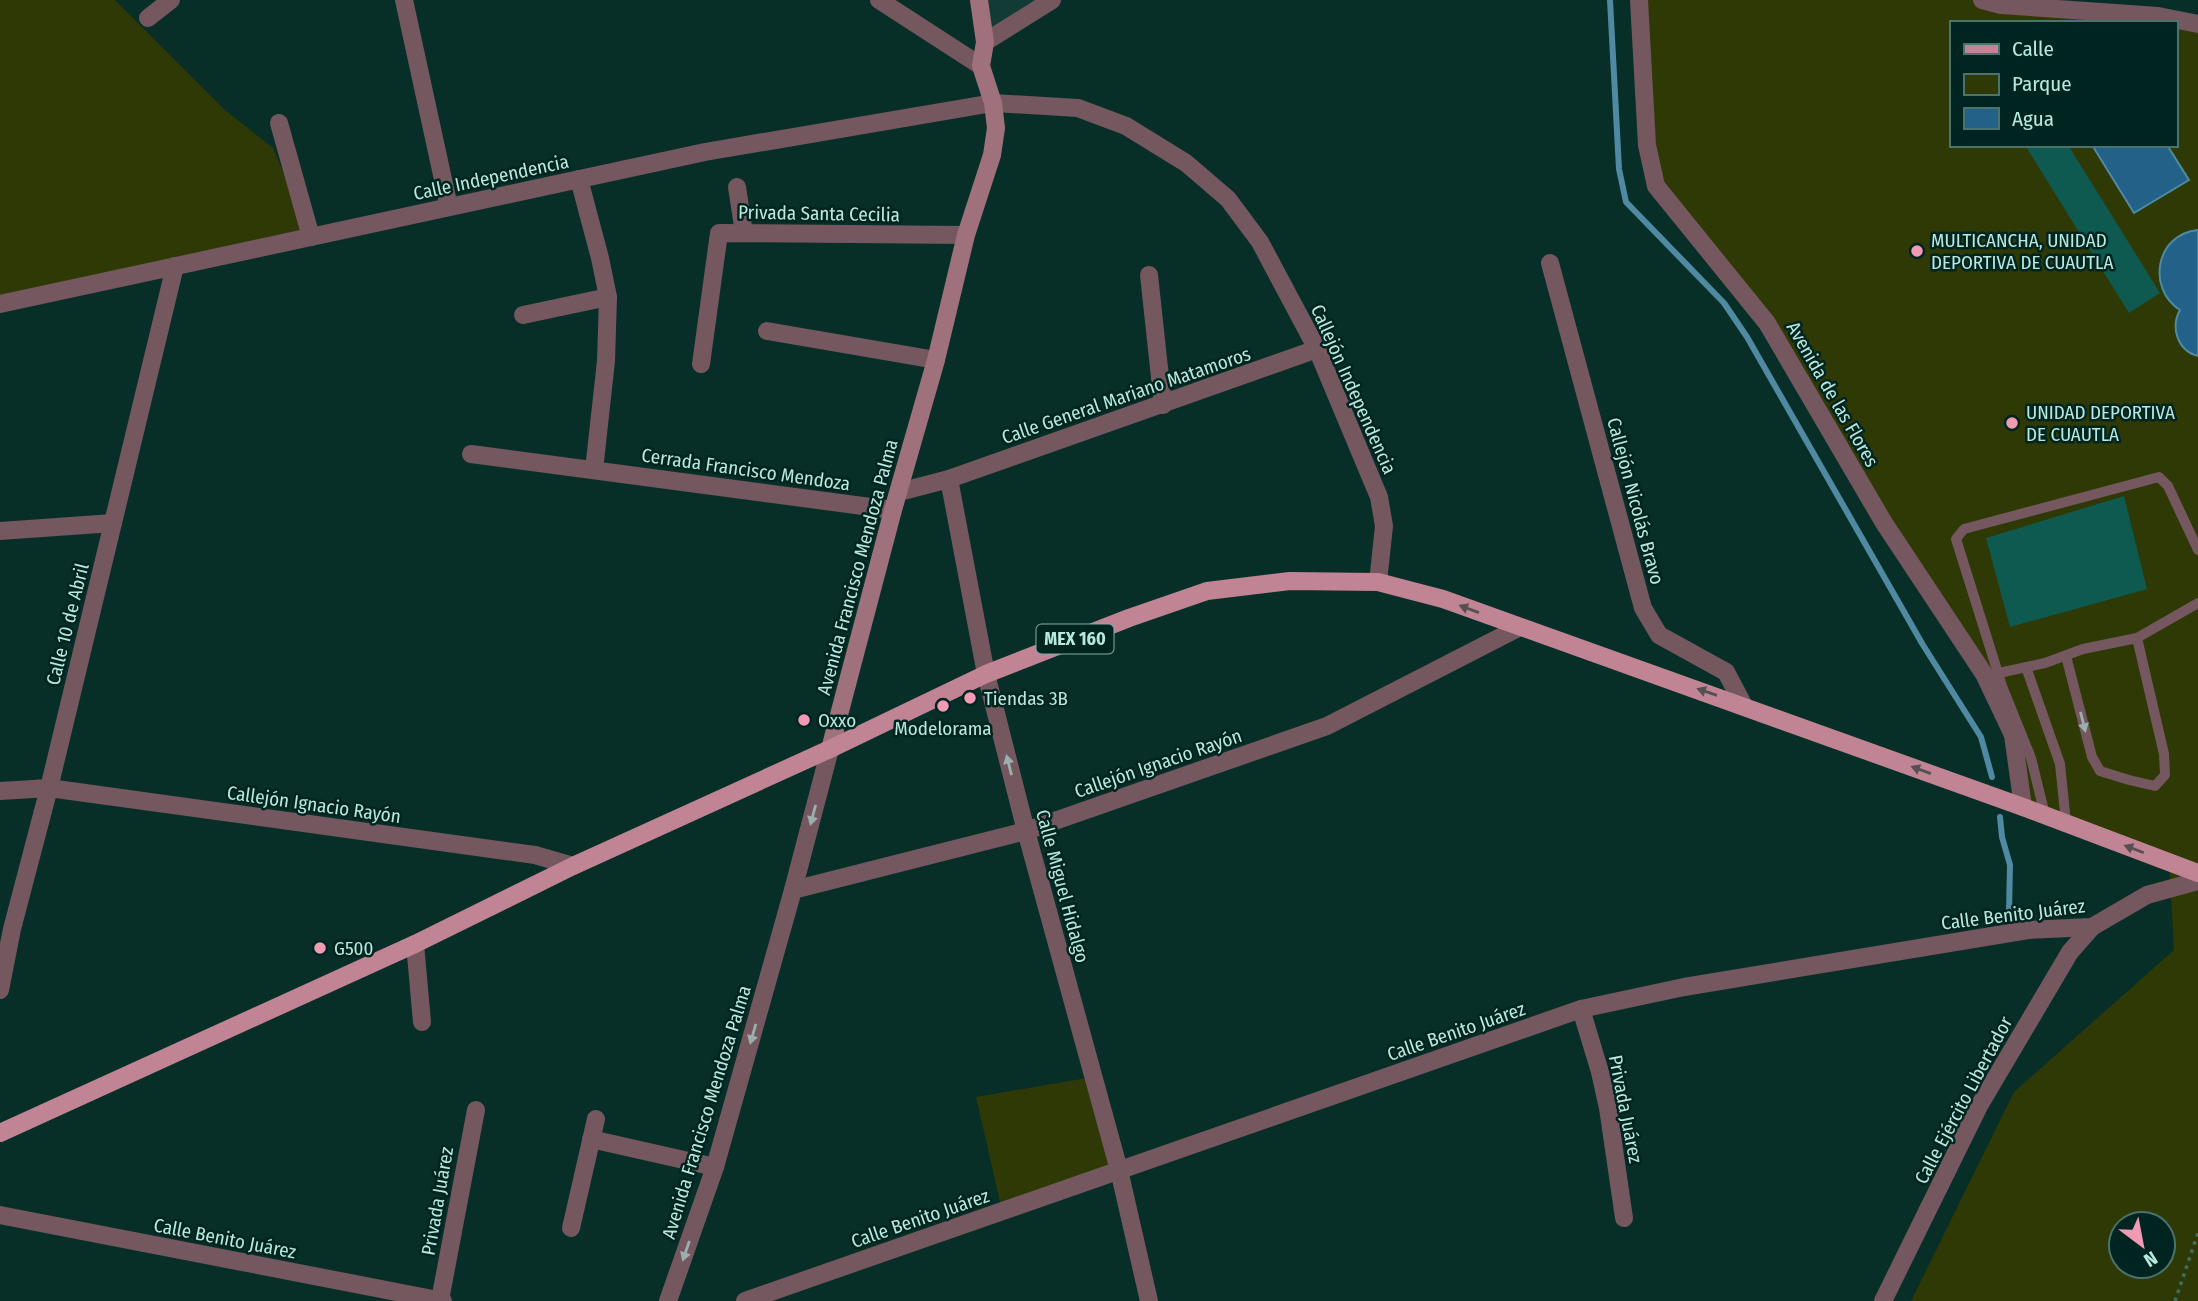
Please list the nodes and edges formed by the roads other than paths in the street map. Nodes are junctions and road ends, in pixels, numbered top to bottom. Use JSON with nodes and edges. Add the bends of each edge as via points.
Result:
{"nodes":[{"id":1,"x":171,"y":0,"type":"edge"},
{"id":2,"x":404,"y":0,"type":"edge"},
{"id":3,"x":879,"y":0,"type":"edge"},
{"id":4,"x":979,"y":0,"type":"edge"},
{"id":5,"x":1052,"y":0,"type":"edge"},
{"id":6,"x":1639,"y":0,"type":"edge"},
{"id":7,"x":1982,"y":0,"type":"edge"},
{"id":8,"x":148,"y":18,"type":"dead end"},
{"id":9,"x":2196,"y":22,"type":"edge"},
{"id":10,"x":985,"y":42,"type":"junction"},
{"id":11,"x":981,"y":66,"type":"junction"},
{"id":12,"x":993,"y":103,"type":"junction"},
{"id":13,"x":279,"y":124,"type":"dead end"},
{"id":14,"x":579,"y":179,"type":"junction"},
{"id":15,"x":737,"y":187,"type":"dead end"},
{"id":16,"x":449,"y":207,"type":"junction"},
{"id":17,"x":744,"y":233,"type":"junction"},
{"id":18,"x":966,"y":236,"type":"junction"},
{"id":19,"x":311,"y":237,"type":"junction"},
{"id":20,"x":1550,"y":263,"type":"dead end"},
{"id":21,"x":175,"y":267,"type":"junction"},
{"id":22,"x":1149,"y":275,"type":"dead end"},
{"id":23,"x":608,"y":297,"type":"junction"},
{"id":24,"x":0,"y":304,"type":"edge"},
{"id":25,"x":523,"y":315,"type":"dead end"},
{"id":26,"x":767,"y":331,"type":"dead end"},
{"id":27,"x":1317,"y":349,"type":"junction"},
{"id":28,"x":936,"y":360,"type":"junction"},
{"id":29,"x":701,"y":364,"type":"dead end"},
{"id":30,"x":1163,"y":405,"type":"junction"},
{"id":31,"x":471,"y":454,"type":"dead end"},
{"id":32,"x":594,"y":470,"type":"junction"},
{"id":33,"x":949,"y":480,"type":"junction"},
{"id":34,"x":898,"y":492,"type":"junction"},
{"id":35,"x":893,"y":510,"type":"junction"},
{"id":36,"x":113,"y":523,"type":"junction"},
{"id":37,"x":0,"y":531,"type":"edge"},
{"id":38,"x":2198,"y":550,"type":"edge"},
{"id":39,"x":1378,"y":582,"type":"junction"},
{"id":40,"x":2198,"y":603,"type":"edge"},
{"id":41,"x":1520,"y":627,"type":"junction"},
{"id":42,"x":2137,"y":638,"type":"junction"},
{"id":43,"x":2066,"y":656,"type":"junction"},
{"id":44,"x":2026,"y":667,"type":"junction"},
{"id":45,"x":1999,"y":673,"type":"junction"},
{"id":46,"x":986,"y":674,"type":"junction"},
{"id":47,"x":1744,"y":706,"type":"junction"},
{"id":48,"x":830,"y":749,"type":"junction"},
{"id":49,"x":49,"y":789,"type":"junction"},
{"id":50,"x":0,"y":791,"type":"edge"},
{"id":51,"x":2023,"y":807,"type":"junction"},
{"id":52,"x":2045,"y":815,"type":"junction"},
{"id":53,"x":2066,"y":822,"type":"junction"},
{"id":54,"x":1026,"y":831,"type":"junction"},
{"id":55,"x":573,"y":866,"type":"junction"},
{"id":56,"x":2198,"y":873,"type":"edge"},
{"id":57,"x":2198,"y":881,"type":"edge"},
{"id":58,"x":793,"y":890,"type":"junction"},
{"id":59,"x":2092,"y":927,"type":"junction"},
{"id":60,"x":6,"y":929,"type":"edge"},
{"id":61,"x":415,"y":944,"type":"junction"},
{"id":62,"x":0,"y":990,"type":"edge"},
{"id":63,"x":1581,"y":1009,"type":"junction"},
{"id":64,"x":422,"y":1022,"type":"dead end"},
{"id":65,"x":475,"y":1110,"type":"dead end"},
{"id":66,"x":596,"y":1119,"type":"dead end"},
{"id":67,"x":0,"y":1133,"type":"edge"},
{"id":68,"x":591,"y":1139,"type":"junction"},
{"id":69,"x":715,"y":1167,"type":"junction"},
{"id":70,"x":1119,"y":1170,"type":"junction"},
{"id":71,"x":0,"y":1214,"type":"edge"},
{"id":72,"x":1624,"y":1218,"type":"dead end"},
{"id":73,"x":570,"y":1228,"type":"dead end"},
{"id":74,"x":404,"y":1298,"type":"edge"},
{"id":75,"x":751,"y":1300,"type":"edge"},
{"id":76,"x":442,"y":1301,"type":"edge"},
{"id":77,"x":668,"y":1301,"type":"edge"},
{"id":78,"x":1149,"y":1301,"type":"edge"},
{"id":79,"x":1883,"y":1301,"type":"edge"}],
"edges":[{"from":1,"to":8,"type":"street"},
{"from":2,"to":16,"type":"street"},
{"from":3,"to":11,"type":"street"},
{"from":4,"to":10,"type":"street","name":"Avenida Francisco Mendoza Palma"},
{"from":5,"to":10,"type":"street"},
{"from":6,"to":51,"type":"street","name":"Avenida de las Flores","via":[[1647,145],[1657,186],[1767,323],[1884,523],[1984,674],[2013,735]]},
{"from":7,"to":9,"type":"street"},
{"from":10,"to":11,"type":"street","name":"Avenida Francisco Mendoza Palma"},
{"from":11,"to":12,"type":"street","name":"Avenida Francisco Mendoza Palma"},
{"from":12,"to":14,"type":"street","name":"Calle Independencia","via":[[705,152]]},
{"from":12,"to":18,"type":"street","name":"Avenida Francisco Mendoza Palma","via":[[992,155]]},
{"from":12,"to":27,"type":"street","name":"Callejón Independencia","via":[[1078,108],[1126,126],[1186,163],[1228,199],[1260,242]]},
{"from":13,"to":19,"type":"street"},
{"from":14,"to":16,"type":"street","name":"Calle Independencia"},
{"from":14,"to":23,"type":"street"},
{"from":15,"to":17,"type":"street"},
{"from":16,"to":19,"type":"street","name":"Calle Independencia"},
{"from":17,"to":18,"type":"street","name":"Privada Santa Cecilia"},
{"from":17,"to":29,"type":"street","name":"Privada Santa Cecilia","via":[[719,233]]},
{"from":18,"to":28,"type":"street","name":"Avenida Francisco Mendoza Palma"},
{"from":19,"to":21,"type":"street","name":"Calle Independencia"},
{"from":20,"to":47,"type":"street","name":"Callejón Nicolás Bravo","via":[[1643,608],[1659,635],[1726,672]]},
{"from":21,"to":24,"type":"street","name":"Calle Independencia"},
{"from":21,"to":36,"type":"street","name":"Calle 10 de Abril"},
{"from":22,"to":30,"type":"street"},
{"from":23,"to":25,"type":"street"},
{"from":23,"to":32,"type":"street"},
{"from":26,"to":28,"type":"street"},
{"from":27,"to":30,"type":"street","name":"Calle General Mariano Matamoros"},
{"from":27,"to":39,"type":"street","name":"Callejón Independencia","via":[[1379,497],[1384,526]]},
{"from":28,"to":34,"type":"street","name":"Avenida Francisco Mendoza Palma"},
{"from":30,"to":33,"type":"street","name":"Calle General Mariano Matamoros"},
{"from":31,"to":32,"type":"street","name":"Cerrada Francisco Mendoza"},
{"from":32,"to":35,"type":"street","name":"Cerrada Francisco Mendoza"},
{"from":33,"to":34,"type":"street","name":"Calle General Mariano Matamoros"},
{"from":33,"to":46,"type":"street","name":"Calle Miguel Hidalgo"},
{"from":34,"to":35,"type":"street","name":"Avenida Francisco Mendoza Palma"},
{"from":35,"to":48,"type":"street","name":"Avenida Francisco Mendoza Palma"},
{"from":36,"to":37,"type":"street"},
{"from":36,"to":49,"type":"street","name":"Calle 10 de Abril"},
{"from":38,"to":45,"type":"lane","via":[[2168,486],[2159,477],[1964,528],[1956,539]]},
{"from":41,"to":39,"type":"main road","number":"MEX 160","one_way":true},
{"from":39,"to":46,"type":"main road","number":"MEX 160","via":[[1290,581],[1207,591]]},
{"from":40,"to":42,"type":"lane"},
{"from":47,"to":41,"type":"main road","number":"MEX 160","one_way":true},
{"from":41,"to":54,"type":"street","name":"Callejón Ignacio Rayón","via":[[1327,726]]},
{"from":42,"to":43,"type":"lane"},
{"from":43,"to":42,"type":"lane","one_way":true,"via":[[2092,757],[2100,771],[2155,786],[2165,775],[2164,754]]},
{"from":43,"to":44,"type":"lane"},
{"from":44,"to":45,"type":"lane"},
{"from":44,"to":53,"type":"lane","via":[[2060,764]]},
{"from":45,"to":52,"type":"lane","via":[[2031,758]]},
{"from":46,"to":48,"type":"main road","number":"MEX 160"},
{"from":54,"to":46,"type":"street","name":"Calle Miguel Hidalgo","one_way":true},
{"from":51,"to":47,"type":"main road","number":"MEX 160","one_way":true},
{"from":48,"to":55,"type":"main road","number":"MEX 160"},
{"from":48,"to":58,"type":"street","name":"Avenida Francisco Mendoza Palma","one_way":true},
{"from":49,"to":50,"type":"street","name":"Callejón Ignacio Rayón"},
{"from":49,"to":55,"type":"street","name":"Callejón Ignacio Rayón","via":[[535,855]]},
{"from":49,"to":60,"type":"street","name":"Calle 10 de Abril"},
{"from":51,"to":52,"type":"main road","number":"MEX 160"},
{"from":52,"to":53,"type":"main road","number":"MEX 160"},
{"from":56,"to":53,"type":"main road","number":"MEX 160","one_way":true},
{"from":54,"to":58,"type":"street","name":"Callejón Ignacio Rayón"},
{"from":54,"to":70,"type":"street","name":"Calle Miguel Hidalgo"},
{"from":55,"to":61,"type":"main road","number":"MEX 160"},
{"from":57,"to":59,"type":"street","name":"Calle Benito Juárez","via":[[2147,895]]},
{"from":58,"to":69,"type":"street","name":"Avenida Francisco Mendoza Palma","one_way":true},
{"from":59,"to":63,"type":"street","name":"Calle Benito Juárez","via":[[2028,930],[1684,987]]},
{"from":59,"to":79,"type":"street","name":"Calle Ejército Libertador","via":[[2070,952],[1979,1106]]},
{"from":60,"to":62,"type":"street","name":"Calle 10 de Abril"},
{"from":61,"to":64,"type":"street"},
{"from":61,"to":67,"type":"main road","number":"MEX 160"},
{"from":63,"to":70,"type":"street","name":"Calle Benito Juárez"},
{"from":63,"to":72,"type":"street","name":"Privada Juárez","via":[[1608,1108]]},
{"from":65,"to":76,"type":"street","name":"Privada Juárez"},
{"from":66,"to":68,"type":"street"},
{"from":68,"to":69,"type":"street"},
{"from":68,"to":73,"type":"street"},
{"from":69,"to":77,"type":"street","name":"Avenida Francisco Mendoza Palma","one_way":true},
{"from":70,"to":75,"type":"street","name":"Calle Benito Juárez"},
{"from":70,"to":78,"type":"street","name":"Calle Miguel Hidalgo"},
{"from":71,"to":74,"type":"street","name":"Calle Benito Juárez"},
{"from":74,"to":76,"type":"street","name":"Calle Benito Juárez"}]}
